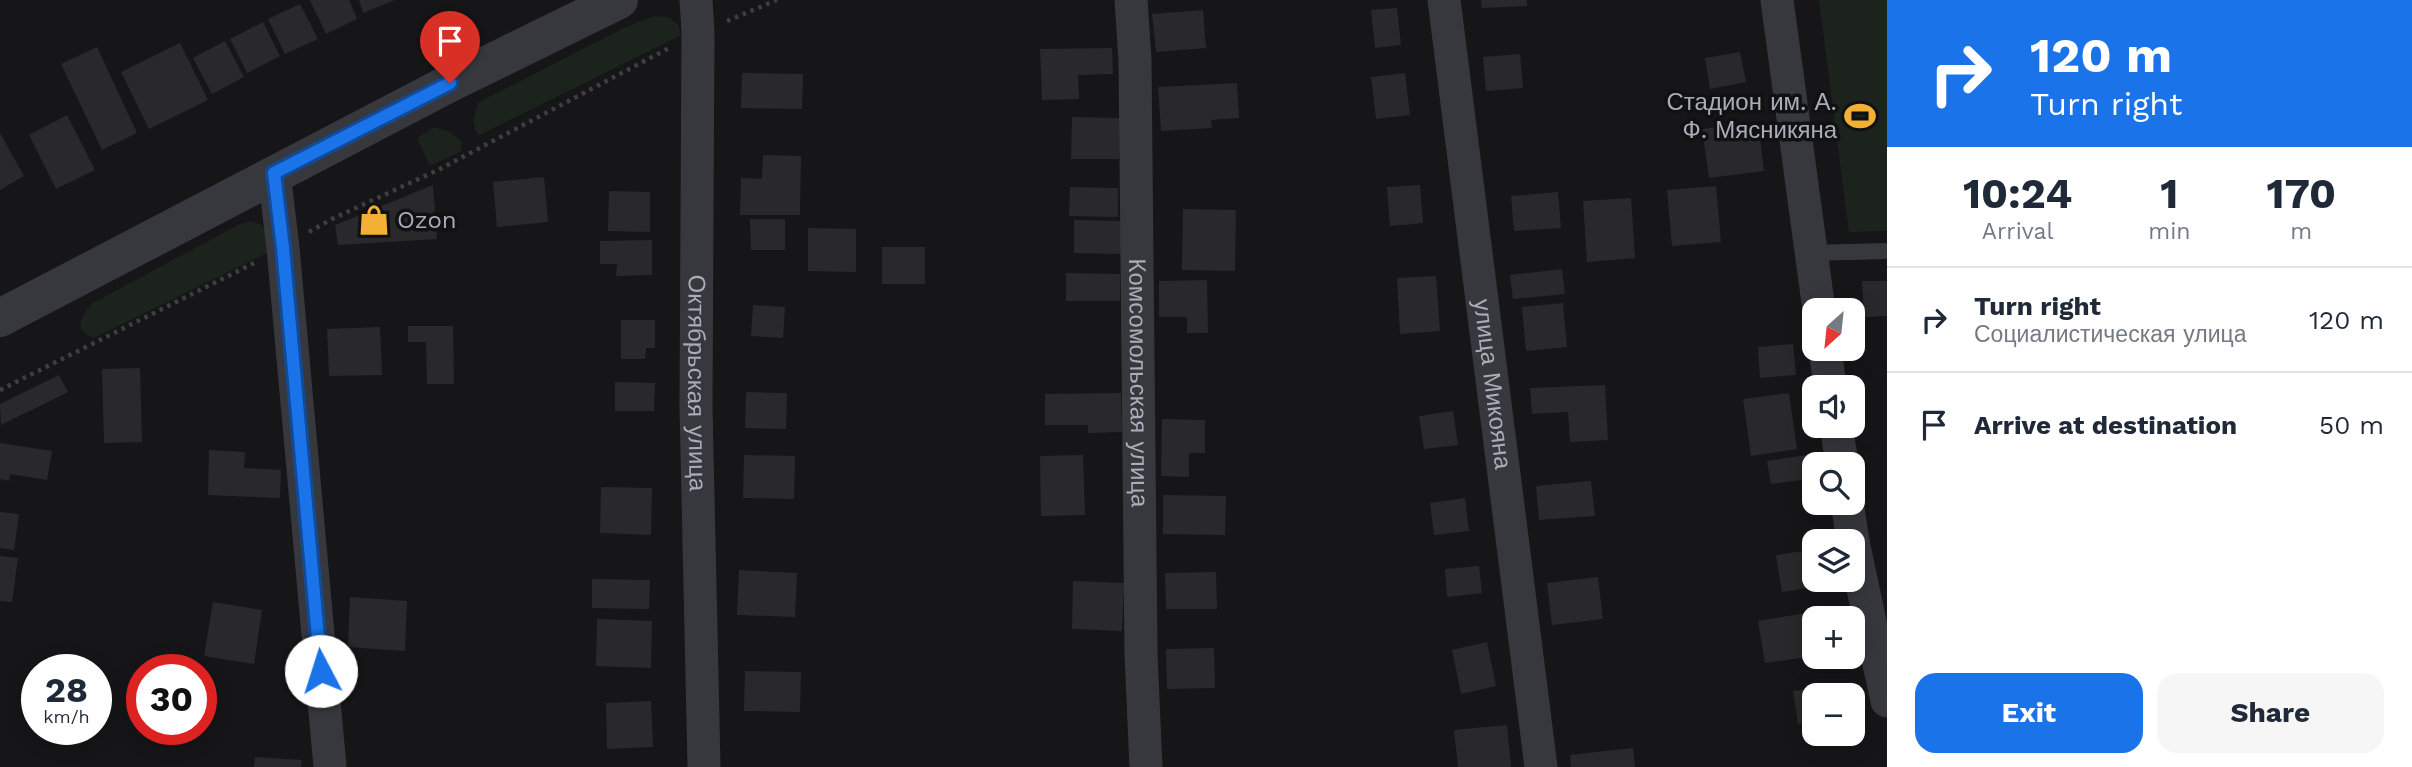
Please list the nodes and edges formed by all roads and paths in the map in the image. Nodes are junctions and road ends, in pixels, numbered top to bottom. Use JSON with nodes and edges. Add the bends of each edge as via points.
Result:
{"nodes":[{"id":1,"x":619,"y":0,"type":"edge"},
{"id":2,"x":695,"y":0,"type":"edge"},
{"id":3,"x":777,"y":0,"type":"edge"},
{"id":4,"x":1131,"y":0,"type":"edge"},
{"id":5,"x":1444,"y":0,"type":"edge"},
{"id":6,"x":1777,"y":0,"type":"edge"},
{"id":7,"x":698,"y":33,"type":"junction"},
{"id":8,"x":274,"y":173,"type":"junction"},
{"id":9,"x":283,"y":248,"type":"junction"},
{"id":10,"x":1887,"y":251,"type":"edge"},
{"id":11,"x":1810,"y":253,"type":"junction"},
{"id":12,"x":1817,"y":298,"type":"edge"},
{"id":13,"x":0,"y":318,"type":"edge"},
{"id":14,"x":0,"y":390,"type":"edge"},
{"id":15,"x":1864,"y":592,"type":"edge"},
{"id":16,"x":1887,"y":701,"type":"edge"},
{"id":17,"x":330,"y":767,"type":"edge"},
{"id":18,"x":704,"y":767,"type":"edge"},
{"id":19,"x":1146,"y":767,"type":"edge"},
{"id":20,"x":1541,"y":767,"type":"edge"}],
"edges":[{"from":1,"to":8,"type":"street"},
{"from":2,"to":7,"type":"street","name":"Октябрьская улица"},
{"from":3,"to":7,"type":"path"},
{"from":4,"to":19,"type":"street","name":"Комсомольская улица","via":[[1138,248],[1140,654]]},
{"from":5,"to":20,"type":"street","name":"улица Микояна"},
{"from":6,"to":11,"type":"street"},
{"from":7,"to":9,"type":"path"},
{"from":7,"to":18,"type":"street","name":"Октябрьская улица","via":[[696,407]]},
{"from":8,"to":9,"type":"street"},
{"from":8,"to":13,"type":"street"},
{"from":9,"to":14,"type":"path"},
{"from":9,"to":17,"type":"street"},
{"from":10,"to":11,"type":"lane"},
{"from":11,"to":12,"type":"street"},
{"from":15,"to":16,"type":"street"}]}
